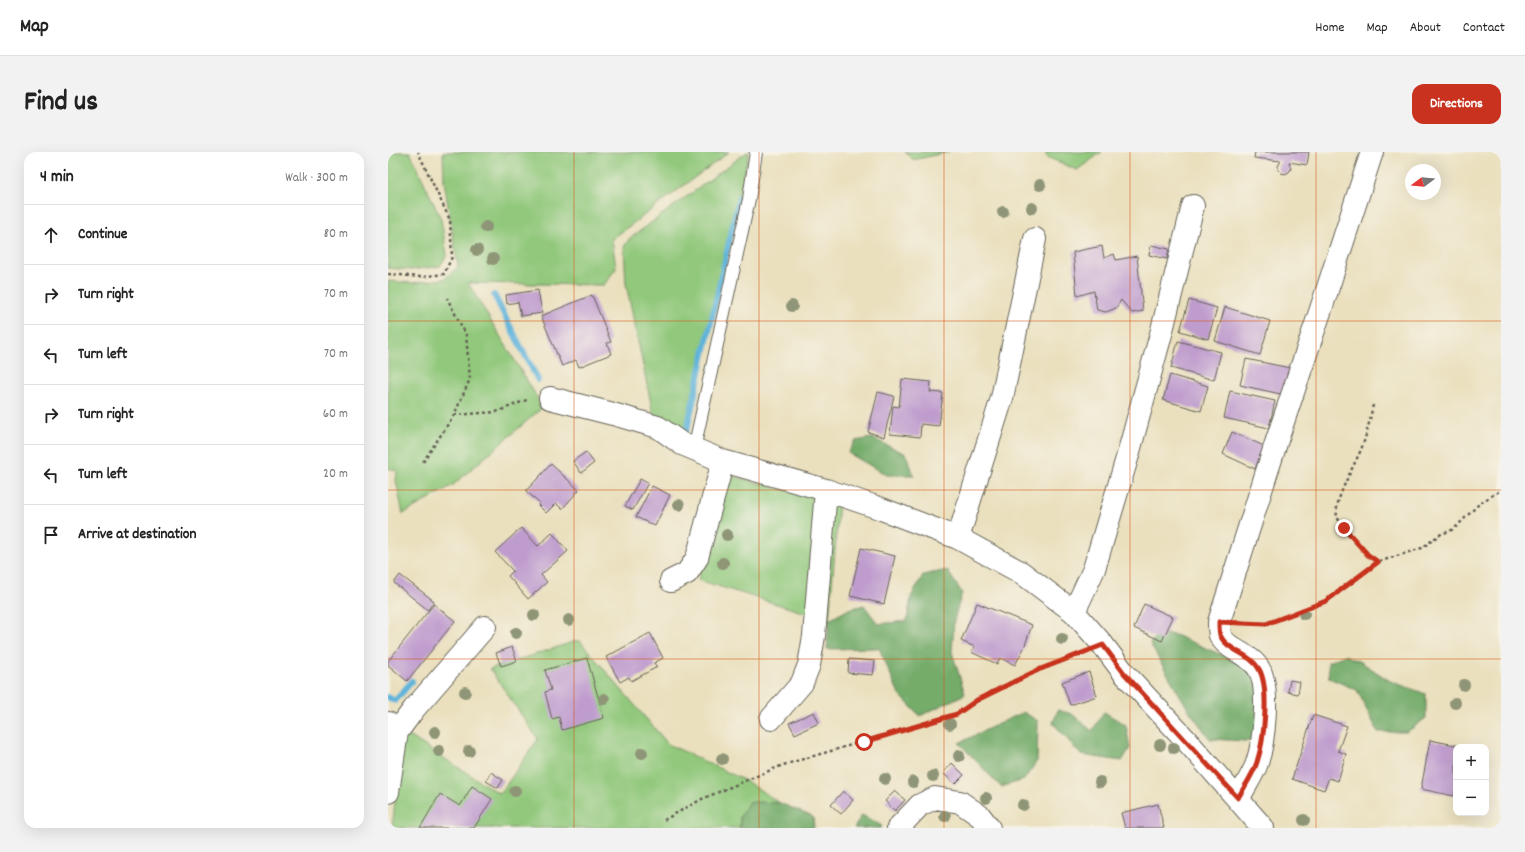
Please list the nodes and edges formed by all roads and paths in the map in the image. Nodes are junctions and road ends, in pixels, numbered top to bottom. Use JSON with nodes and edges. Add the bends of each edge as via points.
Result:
{"nodes":[{"id":1,"x":418,"y":152,"type":"edge"},
{"id":2,"x":756,"y":152,"type":"edge"},
{"id":3,"x":1372,"y":152,"type":"edge"},
{"id":4,"x":1193,"y":206,"type":"dead end"},
{"id":5,"x":1035,"y":238,"type":"dead end"},
{"id":6,"x":388,"y":274,"type":"edge"},
{"id":7,"x":447,"y":298,"type":"dead end"},
{"id":8,"x":550,"y":398,"type":"joint"},
{"id":9,"x":1373,"y":405,"type":"dead end"},
{"id":10,"x":454,"y":415,"type":"junction"},
{"id":11,"x":694,"y":449,"type":"junction"},
{"id":12,"x":723,"y":461,"type":"junction"},
{"id":13,"x":423,"y":462,"type":"dead end"},
{"id":14,"x":826,"y":490,"type":"junction"},
{"id":15,"x":1501,"y":490,"type":"edge"},
{"id":16,"x":958,"y":538,"type":"junction"},
{"id":17,"x":1378,"y":562,"type":"junction"},
{"id":18,"x":671,"y":581,"type":"dead end"},
{"id":19,"x":1074,"y":612,"type":"junction"},
{"id":20,"x":1219,"y":622,"type":"junction"},
{"id":21,"x":485,"y":627,"type":"dead end"},
{"id":22,"x":1103,"y":645,"type":"junction"},
{"id":23,"x":771,"y":719,"type":"dead end"},
{"id":24,"x":392,"y":728,"type":"edge"},
{"id":25,"x":388,"y":792,"type":"edge"},
{"id":26,"x":1238,"y":798,"type":"junction"},
{"id":27,"x":664,"y":820,"type":"dead end"},
{"id":28,"x":898,"y":828,"type":"edge"},
{"id":29,"x":989,"y":828,"type":"edge"},
{"id":30,"x":1263,"y":828,"type":"edge"}],
"edges":[{"from":1,"to":6,"type":"path","via":[[450,220],[452,257],[444,274],[421,278]]},
{"from":2,"to":11,"type":"lane","via":[[749,199]]},
{"from":3,"to":20,"type":"street"},
{"from":4,"to":19,"type":"street","via":[[1128,455],[1094,569]]},
{"from":5,"to":16,"type":"street","via":[[1002,398]]},
{"from":7,"to":10,"type":"path","via":[[466,335],[470,379]]},
{"from":8,"to":10,"type":"path","via":[[527,399],[496,412]]},
{"from":8,"to":11,"type":"street","via":[[658,427]]},
{"from":9,"to":17,"type":"path","via":[[1362,446],[1339,495],[1337,515],[1344,528],[1368,555]]},
{"from":10,"to":13,"type":"path"},
{"from":11,"to":12,"type":"street"},
{"from":12,"to":14,"type":"street"},
{"from":12,"to":18,"type":"street","via":[[697,558],[687,573]]},
{"from":14,"to":16,"type":"street"},
{"from":14,"to":23,"type":"street","via":[[814,636],[809,665],[802,683]]},
{"from":15,"to":17,"type":"path","via":[[1480,503],[1454,529],[1422,548]]},
{"from":16,"to":19,"type":"street","via":[[1022,573]]},
{"from":17,"to":20,"type":"path","via":[[1326,601],[1280,619],[1266,624]]},
{"from":19,"to":22,"type":"street"},
{"from":20,"to":26,"type":"street","via":[[1219,634],[1226,644],[1259,668],[1264,684],[1266,718],[1257,762]]},
{"from":21,"to":24,"type":"street","via":[[414,709]]},
{"from":22,"to":26,"type":"street","via":[[1124,673]]},
{"from":22,"to":27,"type":"path","via":[[1038,670],[977,700],[957,714],[783,765],[702,799]]},
{"from":24,"to":25,"type":"street"},
{"from":26,"to":30,"type":"street"},
{"from":28,"to":29,"type":"street","via":[[920,805],[935,798],[960,802],[980,816]]}]}
